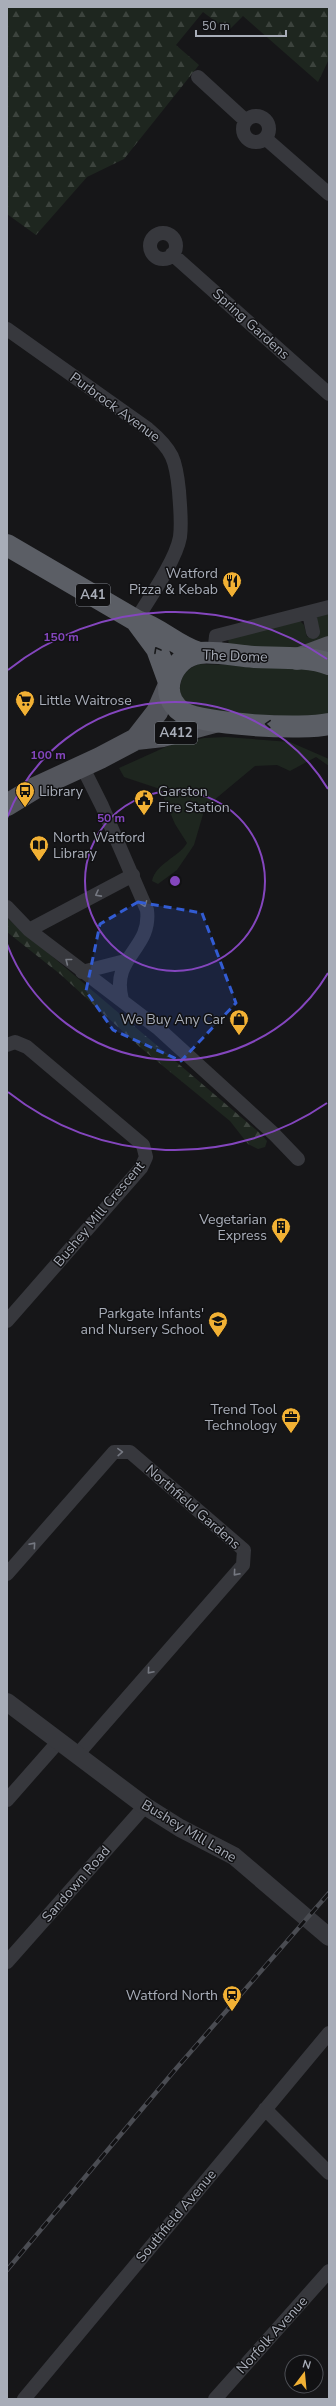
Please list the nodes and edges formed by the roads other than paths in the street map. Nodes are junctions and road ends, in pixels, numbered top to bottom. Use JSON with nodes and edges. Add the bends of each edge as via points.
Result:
{"nodes":[{"id":1,"x":198,"y":77,"type":"dead end"},
{"id":2,"x":329,"y":194,"type":"edge"},
{"id":3,"x":172,"y":254,"type":"dead end"},
{"id":4,"x":7,"y":329,"type":"edge"},
{"id":5,"x":329,"y":394,"type":"edge"},
{"id":6,"x":7,"y":545,"type":"edge"},
{"id":7,"x":329,"y":607,"type":"edge"},
{"id":8,"x":309,"y":613,"type":"junction"},
{"id":9,"x":136,"y":621,"type":"junction"},
{"id":10,"x":313,"y":632,"type":"dead end"},
{"id":11,"x":329,"y":648,"type":"edge"},
{"id":12,"x":206,"y":654,"type":"junction"},
{"id":13,"x":297,"y":659,"type":"junction"},
{"id":14,"x":329,"y":664,"type":"edge"},
{"id":15,"x":168,"y":685,"type":"junction"},
{"id":16,"x":215,"y":722,"type":"junction"},
{"id":17,"x":329,"y":724,"type":"edge"},
{"id":18,"x":307,"y":726,"type":"junction"},
{"id":19,"x":329,"y":736,"type":"edge"},
{"id":20,"x":136,"y":738,"type":"junction"},
{"id":21,"x":82,"y":766,"type":"junction"},
{"id":22,"x":7,"y":805,"type":"edge"},
{"id":23,"x":133,"y":875,"type":"junction"},
{"id":24,"x":7,"y":907,"type":"edge"},
{"id":25,"x":29,"y":930,"type":"junction"},
{"id":26,"x":125,"y":961,"type":"junction"},
{"id":27,"x":82,"y":972,"type":"junction"},
{"id":28,"x":122,"y":1000,"type":"junction"},
{"id":29,"x":7,"y":1045,"type":"edge"},
{"id":30,"x":298,"y":1159,"type":"dead end"},
{"id":31,"x":7,"y":1321,"type":"edge"},
{"id":32,"x":7,"y":1574,"type":"edge"},
{"id":33,"x":7,"y":1702,"type":"edge"},
{"id":34,"x":59,"y":1741,"type":"junction"},
{"id":35,"x":77,"y":1755,"type":"junction"},
{"id":36,"x":7,"y":1800,"type":"edge"},
{"id":37,"x":145,"y":1806,"type":"junction"},
{"id":38,"x":329,"y":1937,"type":"edge"},
{"id":39,"x":7,"y":1962,"type":"edge"},
{"id":40,"x":329,"y":2033,"type":"edge"},
{"id":41,"x":265,"y":2109,"type":"junction"},
{"id":42,"x":329,"y":2173,"type":"edge"},
{"id":43,"x":329,"y":2270,"type":"edge"},
{"id":44,"x":24,"y":2399,"type":"edge"},
{"id":45,"x":215,"y":2399,"type":"edge"}],
"edges":[{"from":1,"to":2,"type":"street","via":[[246,121],[243,129],[247,138],[256,142],[265,138]]},
{"from":3,"to":5,"type":"street","name":"Spring Gardens"},
{"from":4,"to":9,"type":"street","name":"Purbrock Avenue","via":[[148,429],[173,456],[181,517],[179,539],[170,562]]},
{"from":6,"to":9,"type":"highway","number":"A41"},
{"from":7,"to":8,"type":"street"},
{"from":8,"to":10,"type":"street"},
{"from":8,"to":12,"type":"street","via":[[216,636]]},
{"from":9,"to":12,"type":"highway","number":"A41","via":[[151,625],[186,648]]},
{"from":15,"to":9,"type":"highway","number":"A41","one_way":true,"via":[[157,649]]},
{"from":11,"to":13,"type":"main road"},
{"from":12,"to":13,"type":"highway","name":"The Dome","number":"A41"},
{"from":12,"to":15,"type":"highway","name":"The Dome","via":[[179,666]]},
{"from":13,"to":14,"type":"highway","name":"The Dome","number":"A41"},
{"from":15,"to":16,"type":"highway","number":"A41","via":[[172,702],[182,712]]},
{"from":15,"to":20,"type":"main road","number":"A412","via":[[157,712]]},
{"from":18,"to":16,"type":"highway","number":"A41","one_way":true},
{"from":16,"to":20,"type":"main road","number":"A412","via":[[164,736]]},
{"from":17,"to":18,"type":"highway","number":"A41"},
{"from":18,"to":19,"type":"highway","number":"A41"},
{"from":20,"to":21,"type":"main road","number":"A412"},
{"from":21,"to":22,"type":"main road","number":"A412","via":[[35,788]]},
{"from":21,"to":23,"type":"street"},
{"from":23,"to":25,"type":"street","one_way":true},
{"from":23,"to":26,"type":"street","one_way":true,"via":[[147,910],[147,925],[142,940]]},
{"from":24,"to":25,"type":"street"},
{"from":27,"to":25,"type":"street","one_way":true},
{"from":26,"to":27,"type":"street"},
{"from":26,"to":28,"type":"street","via":[[119,984]]},
{"from":27,"to":28,"type":"street"},
{"from":28,"to":30,"type":"street","via":[[159,1029]]},
{"from":29,"to":31,"type":"street","name":"Bushey Mill Crescent","via":[[15,1042],[27,1047],[143,1145],[146,1157],[141,1168]]},
{"from":32,"to":35,"type":"street","name":"Northfield Gardens","one_way":true,"via":[[114,1452],[130,1452],[244,1550],[243,1565]]},
{"from":33,"to":34,"type":"street","name":"Bushey Mill Lane"},
{"from":34,"to":35,"type":"street","name":"Bushey Mill Lane"},
{"from":34,"to":36,"type":"street"},
{"from":35,"to":37,"type":"street","name":"Bushey Mill Lane"},
{"from":37,"to":38,"type":"street","name":"Bushey Mill Lane","via":[[180,1828],[234,1856]]},
{"from":37,"to":39,"type":"street","name":"Sandown Road"},
{"from":40,"to":41,"type":"street","name":"Southfield Avenue"},
{"from":41,"to":42,"type":"street"},
{"from":41,"to":44,"type":"street","name":"Southfield Avenue"},
{"from":43,"to":45,"type":"street","name":"Norfolk Avenue"}]}
